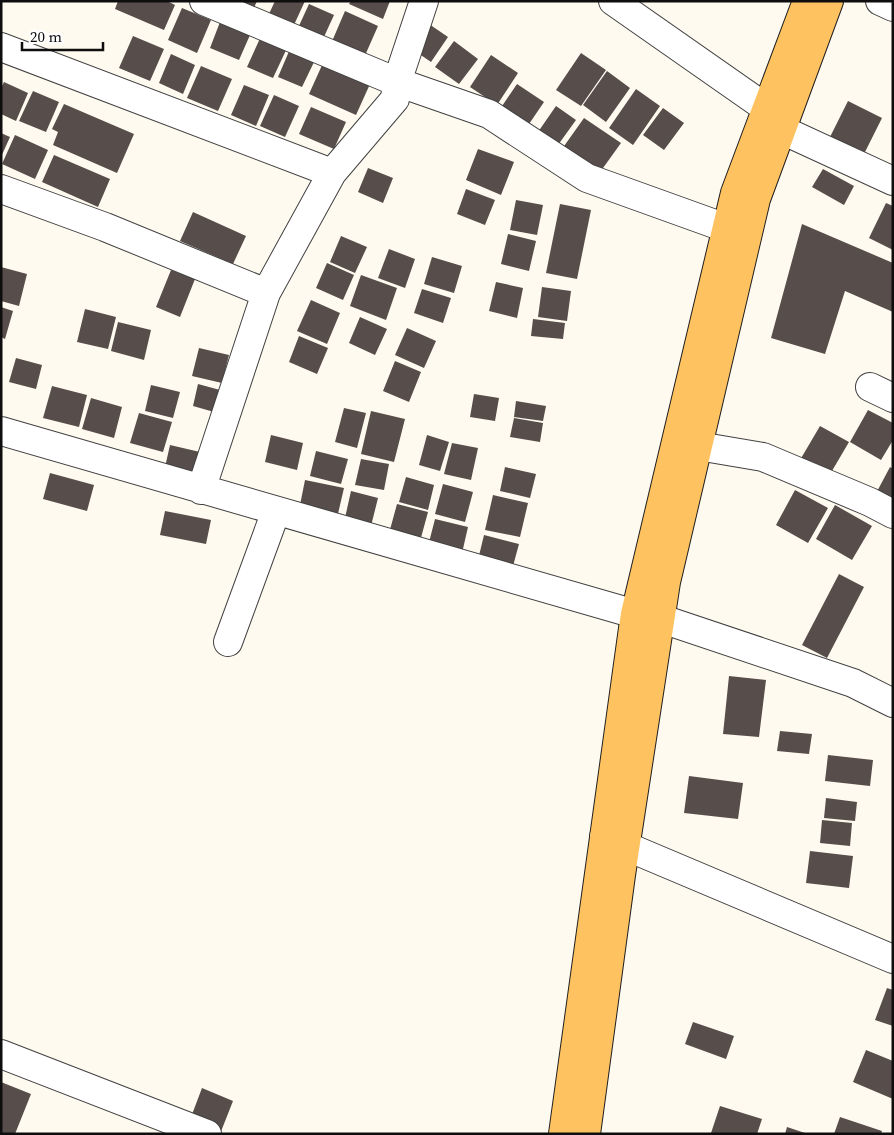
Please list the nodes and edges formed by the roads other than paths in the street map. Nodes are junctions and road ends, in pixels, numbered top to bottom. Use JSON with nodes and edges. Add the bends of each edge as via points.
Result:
{"nodes":[{"id":1,"x":204,"y":1,"type":"edge"},
{"id":2,"x":424,"y":1,"type":"edge"},
{"id":3,"x":613,"y":1,"type":"edge"},
{"id":4,"x":807,"y":1,"type":"edge"},
{"id":5,"x":829,"y":1,"type":"edge"},
{"id":6,"x":880,"y":1,"type":"edge"},
{"id":7,"x":893,"y":8,"type":"edge"},
{"id":8,"x":1,"y":47,"type":"edge"},
{"id":9,"x":397,"y":82,"type":"junction"},
{"id":10,"x":773,"y":119,"type":"junction"},
{"id":11,"x":332,"y":173,"type":"junction"},
{"id":12,"x":893,"y":181,"type":"edge"},
{"id":13,"x":1,"y":189,"type":"edge"},
{"id":14,"x":726,"y":228,"type":"junction"},
{"id":15,"x":266,"y":293,"type":"junction"},
{"id":16,"x":1,"y":432,"type":"edge"},
{"id":17,"x":698,"y":446,"type":"junction"},
{"id":18,"x":201,"y":490,"type":"junction"},
{"id":19,"x":276,"y":512,"type":"junction"},
{"id":20,"x":893,"y":514,"type":"edge"},
{"id":21,"x":647,"y":616,"type":"junction"},
{"id":22,"x":228,"y":642,"type":"dead end"},
{"id":23,"x":893,"y":703,"type":"edge"},
{"id":24,"x":615,"y":841,"type":"junction"},
{"id":25,"x":893,"y":959,"type":"edge"},
{"id":26,"x":1,"y":1054,"type":"edge"},
{"id":27,"x":207,"y":1134,"type":"edge"},
{"id":28,"x":563,"y":1134,"type":"edge"},
{"id":29,"x":586,"y":1134,"type":"edge"}],
"edges":[{"from":1,"to":9,"type":"street"},
{"from":2,"to":9,"type":"street"},
{"from":3,"to":10,"type":"street"},
{"from":4,"to":10,"type":"main road"},
{"from":5,"to":10,"type":"main road"},
{"from":6,"to":7,"type":"street"},
{"from":8,"to":11,"type":"street"},
{"from":9,"to":11,"type":"street","via":[[395,98]]},
{"from":9,"to":14,"type":"street","via":[[489,114],[587,178]]},
{"from":10,"to":12,"type":"street"},
{"from":10,"to":14,"type":"main road","via":[[735,193]]},
{"from":10,"to":17,"type":"main road"},
{"from":11,"to":15,"type":"street"},
{"from":13,"to":15,"type":"street","via":[[105,226]]},
{"from":14,"to":21,"type":"main road"},
{"from":15,"to":18,"type":"street"},
{"from":16,"to":18,"type":"street"},
{"from":17,"to":20,"type":"street","via":[[763,456]]},
{"from":17,"to":21,"type":"main road"},
{"from":18,"to":19,"type":"street"},
{"from":19,"to":21,"type":"street"},
{"from":19,"to":22,"type":"street"},
{"from":21,"to":23,"type":"street","via":[[853,683]]},
{"from":21,"to":24,"type":"main road"},
{"from":24,"to":25,"type":"street"},
{"from":24,"to":28,"type":"main road"},
{"from":24,"to":29,"type":"main road"},
{"from":26,"to":27,"type":"street"}]}
